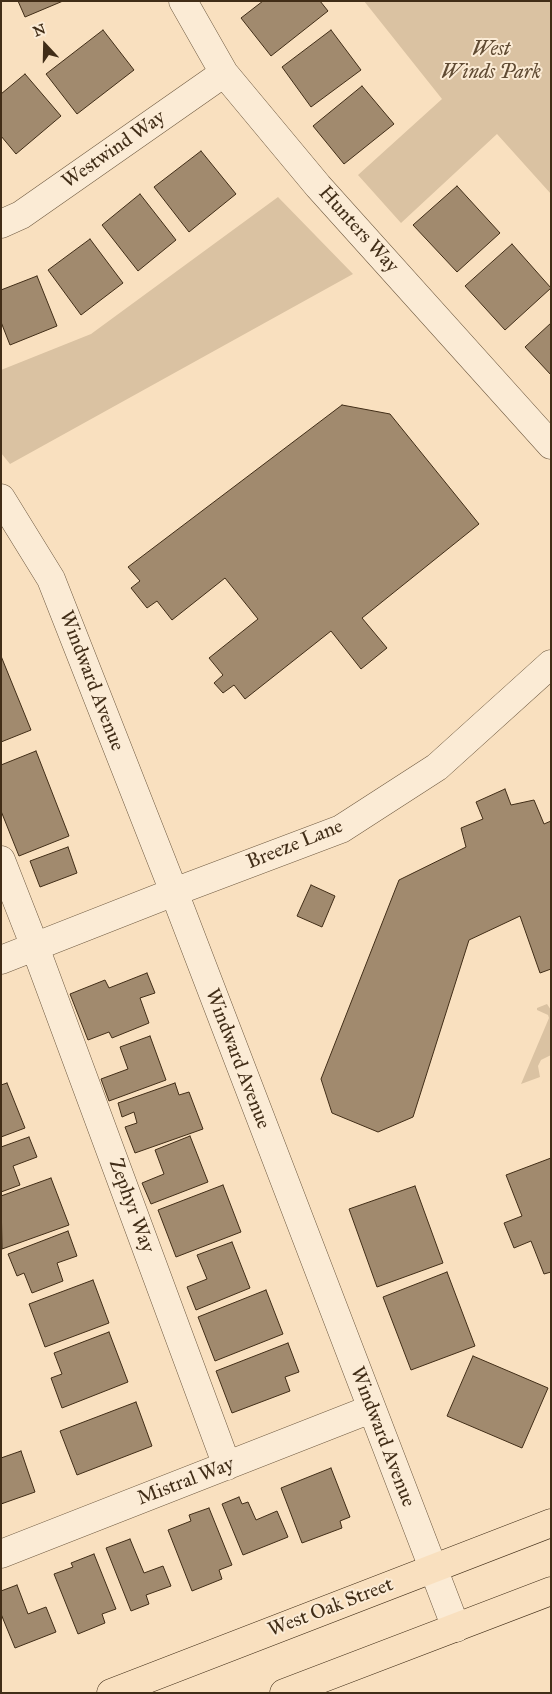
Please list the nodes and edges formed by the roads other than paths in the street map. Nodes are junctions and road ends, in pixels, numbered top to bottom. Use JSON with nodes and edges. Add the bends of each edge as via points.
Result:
{"nodes":[{"id":1,"x":183,"y":1,"type":"edge"},
{"id":2,"x":224,"y":73,"type":"junction"},
{"id":3,"x":1,"y":224,"type":"edge"},
{"id":4,"x":551,"y":444,"type":"edge"},
{"id":5,"x":1,"y":498,"type":"edge"},
{"id":6,"x":551,"y":664,"type":"edge"},
{"id":7,"x":1,"y":860,"type":"edge"},
{"id":8,"x":174,"y":892,"type":"junction"},
{"id":9,"x":35,"y":947,"type":"junction"},
{"id":10,"x":1,"y":960,"type":"edge"},
{"id":11,"x":371,"y":1409,"type":"junction"},
{"id":12,"x":227,"y":1466,"type":"junction"},
{"id":13,"x":551,"y":1523,"type":"edge"},
{"id":14,"x":1,"y":1554,"type":"edge"},
{"id":15,"x":432,"y":1569,"type":"junction"},
{"id":16,"x":551,"y":1591,"type":"edge"},
{"id":17,"x":456,"y":1628,"type":"junction"},
{"id":18,"x":111,"y":1693,"type":"edge"},
{"id":19,"x":284,"y":1693,"type":"edge"}],
"edges":[{"from":1,"to":2,"type":"street","name":"Hunters Way"},
{"from":2,"to":3,"type":"street","name":"Westwind Way","via":[[21,215]]},
{"from":2,"to":4,"type":"street","name":"Hunters Way","via":[[318,186]]},
{"from":5,"to":8,"type":"street","name":"Windward Avenue","via":[[51,579]]},
{"from":6,"to":8,"type":"street","name":"Breeze Lane","via":[[437,767],[341,829]]},
{"from":7,"to":9,"type":"street","name":"Zephyr Way"},
{"from":8,"to":9,"type":"street","name":"Breeze Lane"},
{"from":8,"to":11,"type":"street","name":"Windward Avenue"},
{"from":9,"to":10,"type":"street","name":"Breeze Lane"},
{"from":9,"to":12,"type":"street","name":"Zephyr Way"},
{"from":11,"to":12,"type":"street","name":"Mistral Way"},
{"from":11,"to":15,"type":"street","name":"Windward Avenue"},
{"from":12,"to":14,"type":"street","name":"Mistral Way"},
{"from":13,"to":15,"type":"main road","name":"West Oak Street"},
{"from":15,"to":17,"type":"street","name":"Windward Avenue"},
{"from":15,"to":18,"type":"main road","name":"West Oak Street"},
{"from":16,"to":17,"type":"main road"},
{"from":17,"to":19,"type":"main road"}]}
